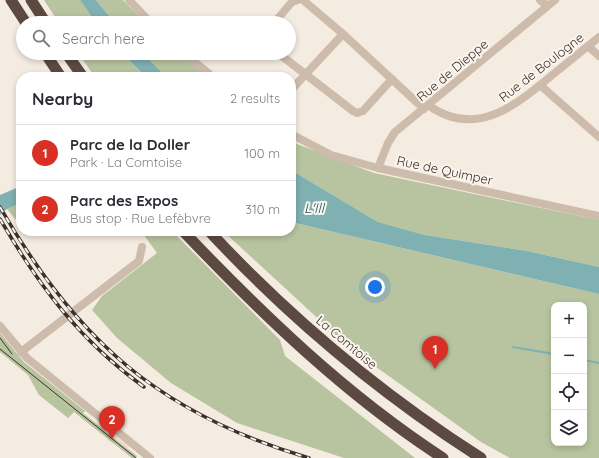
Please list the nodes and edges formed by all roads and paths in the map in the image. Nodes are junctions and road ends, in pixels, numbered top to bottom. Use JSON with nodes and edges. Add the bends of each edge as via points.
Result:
{"nodes":[{"id":1,"x":11,"y":0,"type":"edge"},
{"id":2,"x":31,"y":0,"type":"edge"},
{"id":3,"x":129,"y":0,"type":"edge"},
{"id":4,"x":298,"y":0,"type":"edge"},
{"id":5,"x":303,"y":0,"type":"edge"},
{"id":6,"x":540,"y":0,"type":"edge"},
{"id":7,"x":555,"y":0,"type":"edge"},
{"id":8,"x":547,"y":6,"type":"junction"},
{"id":9,"x":21,"y":16,"type":"edge"},
{"id":10,"x":41,"y":16,"type":"edge"},
{"id":11,"x":144,"y":16,"type":"edge"},
{"id":12,"x":280,"y":16,"type":"edge"},
{"id":13,"x":343,"y":34,"type":"junction"},
{"id":14,"x":599,"y":37,"type":"edge"},
{"id":15,"x":588,"y":46,"type":"junction"},
{"id":16,"x":599,"y":56,"type":"edge"},
{"id":17,"x":50,"y":60,"type":"edge"},
{"id":18,"x":71,"y":60,"type":"edge"},
{"id":19,"x":192,"y":60,"type":"edge"},
{"id":20,"x":287,"y":60,"type":"edge"},
{"id":21,"x":58,"y":72,"type":"edge"},
{"id":22,"x":79,"y":72,"type":"edge"},
{"id":23,"x":207,"y":72,"type":"edge"},
{"id":24,"x":305,"y":75,"type":"junction"},
{"id":25,"x":392,"y":79,"type":"junction"},
{"id":26,"x":296,"y":85,"type":"edge"},
{"id":27,"x":540,"y":86,"type":"junction"},
{"id":28,"x":426,"y":107,"type":"junction"},
{"id":29,"x":296,"y":137,"type":"edge"},
{"id":30,"x":599,"y":137,"type":"edge"},
{"id":31,"x":378,"y":168,"type":"junction"},
{"id":32,"x":599,"y":216,"type":"edge"},
{"id":33,"x":188,"y":236,"type":"edge"},
{"id":34,"x":214,"y":236,"type":"edge"},
{"id":35,"x":142,"y":247,"type":"dead end"},
{"id":36,"x":0,"y":326,"type":"edge"},
{"id":37,"x":21,"y":352,"type":"junction"},
{"id":38,"x":150,"y":458,"type":"edge"},
{"id":39,"x":443,"y":458,"type":"edge"},
{"id":40,"x":481,"y":458,"type":"edge"}],
"edges":[{"from":1,"to":9,"type":"highway"},
{"from":2,"to":10,"type":"highway"},
{"from":3,"to":11,"type":"street"},
{"from":4,"to":12,"type":"street","via":[[292,2]]},
{"from":5,"to":13,"type":"street","name":"Rue de Boulogne"},
{"from":6,"to":8,"type":"street"},
{"from":7,"to":8,"type":"street","name":"Rue de Dieppe"},
{"from":8,"to":28,"type":"street","name":"Rue de Dieppe"},
{"from":13,"to":24,"type":"street"},
{"from":13,"to":25,"type":"street","name":"Rue de Boulogne"},
{"from":14,"to":15,"type":"street","name":"Rue de Boulogne"},
{"from":15,"to":16,"type":"street"},
{"from":15,"to":27,"type":"street","name":"Rue de Boulogne"},
{"from":17,"to":21,"type":"highway"},
{"from":18,"to":22,"type":"highway"},
{"from":19,"to":23,"type":"street"},
{"from":20,"to":24,"type":"street"},
{"from":24,"to":25,"type":"street","via":[[357,112],[363,111]]},
{"from":24,"to":26,"type":"street"},
{"from":25,"to":28,"type":"street","name":"Rue de Boulogne"},
{"from":27,"to":28,"type":"street","name":"Rue de Boulogne","via":[[512,107],[481,118],[451,118]]},
{"from":27,"to":30,"type":"street"},
{"from":28,"to":31,"type":"street","name":"Rue de Dieppe","via":[[392,136]]},
{"from":29,"to":31,"type":"street","name":"Rue de Quimper","via":[[331,155]]},
{"from":31,"to":32,"type":"street","name":"Rue de Quimper"},
{"from":33,"to":39,"type":"highway","via":[[282,332],[369,404]]},
{"from":34,"to":40,"type":"highway","name":"La Comtoise","via":[[243,268],[341,356],[385,391]]},
{"from":35,"to":37,"type":"street","via":[[139,261]]},
{"from":36,"to":37,"type":"street"},
{"from":37,"to":38,"type":"street"}]}
